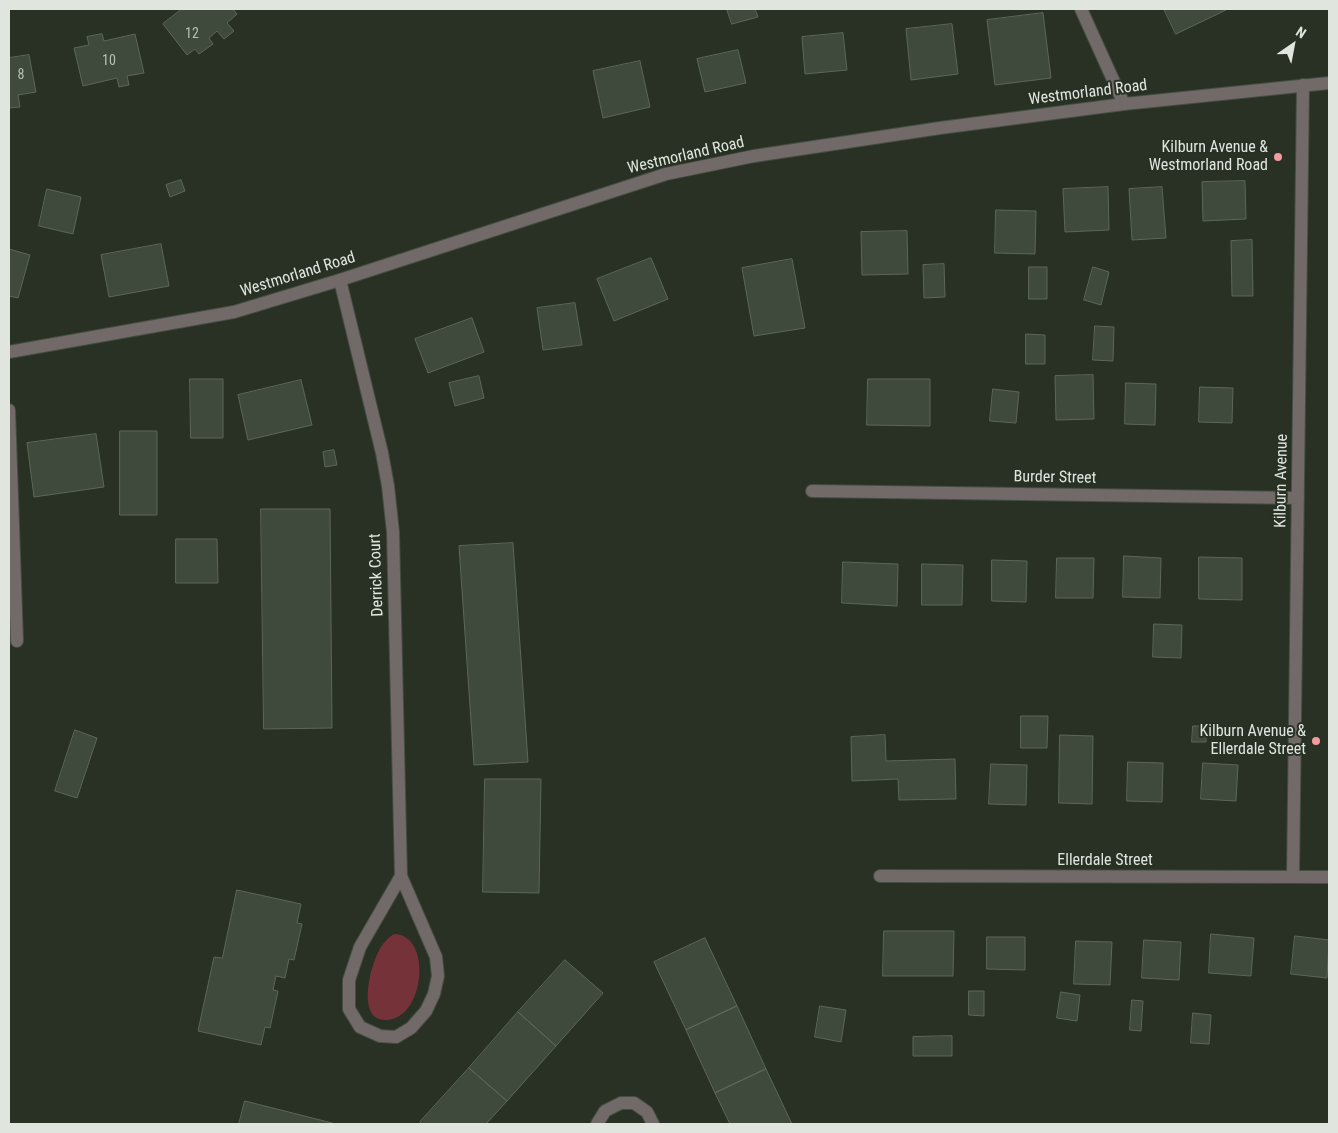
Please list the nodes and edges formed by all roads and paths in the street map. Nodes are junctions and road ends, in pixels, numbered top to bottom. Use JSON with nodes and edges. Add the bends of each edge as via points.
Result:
{"nodes":[{"id":1,"x":1081,"y":9,"type":"edge"},
{"id":2,"x":1329,"y":83,"type":"edge"},
{"id":3,"x":1303,"y":86,"type":"junction"},
{"id":4,"x":1124,"y":104,"type":"junction"},
{"id":5,"x":340,"y":280,"type":"junction"},
{"id":6,"x":9,"y":352,"type":"edge"},
{"id":7,"x":9,"y":410,"type":"edge"},
{"id":8,"x":812,"y":491,"type":"dead end"},
{"id":9,"x":1298,"y":498,"type":"junction"},
{"id":10,"x":18,"y":641,"type":"dead end"},
{"id":11,"x":401,"y":876,"type":"junction"},
{"id":12,"x":880,"y":876,"type":"dead end"},
{"id":13,"x":1293,"y":877,"type":"junction"},
{"id":14,"x":1329,"y":877,"type":"edge"},
{"id":15,"x":597,"y":1124,"type":"edge"},
{"id":16,"x":653,"y":1124,"type":"edge"}],
"edges":[{"from":1,"to":4,"type":"street"},
{"from":2,"to":3,"type":"street","name":"Westmorland Road"},
{"from":3,"to":4,"type":"street","name":"Westmorland Road"},
{"from":3,"to":9,"type":"street","name":"Kilburn Avenue"},
{"from":4,"to":5,"type":"street","name":"Westmorland Road","via":[[846,141],[666,174]]},
{"from":5,"to":6,"type":"street","name":"Westmorland Road","via":[[234,312]]},
{"from":5,"to":11,"type":"street","name":"Derrick Court","via":[[382,453],[392,522]]},
{"from":7,"to":10,"type":"street"},
{"from":8,"to":9,"type":"street","name":"Burder Street"},
{"from":9,"to":13,"type":"street","name":"Kilburn Avenue"},
{"from":11,"to":11,"type":"street","name":"Derrick Court","via":[[360,947],[349,980],[349,1009],[360,1027],[380,1036],[396,1036],[411,1028],[426,1011],[438,976],[436,957]]},
{"from":12,"to":13,"type":"street","name":"Ellerdale Street"},
{"from":13,"to":14,"type":"street","name":"Ellerdale Street"},
{"from":15,"to":16,"type":"street","via":[[605,1111],[634,1103],[648,1112]]}]}
